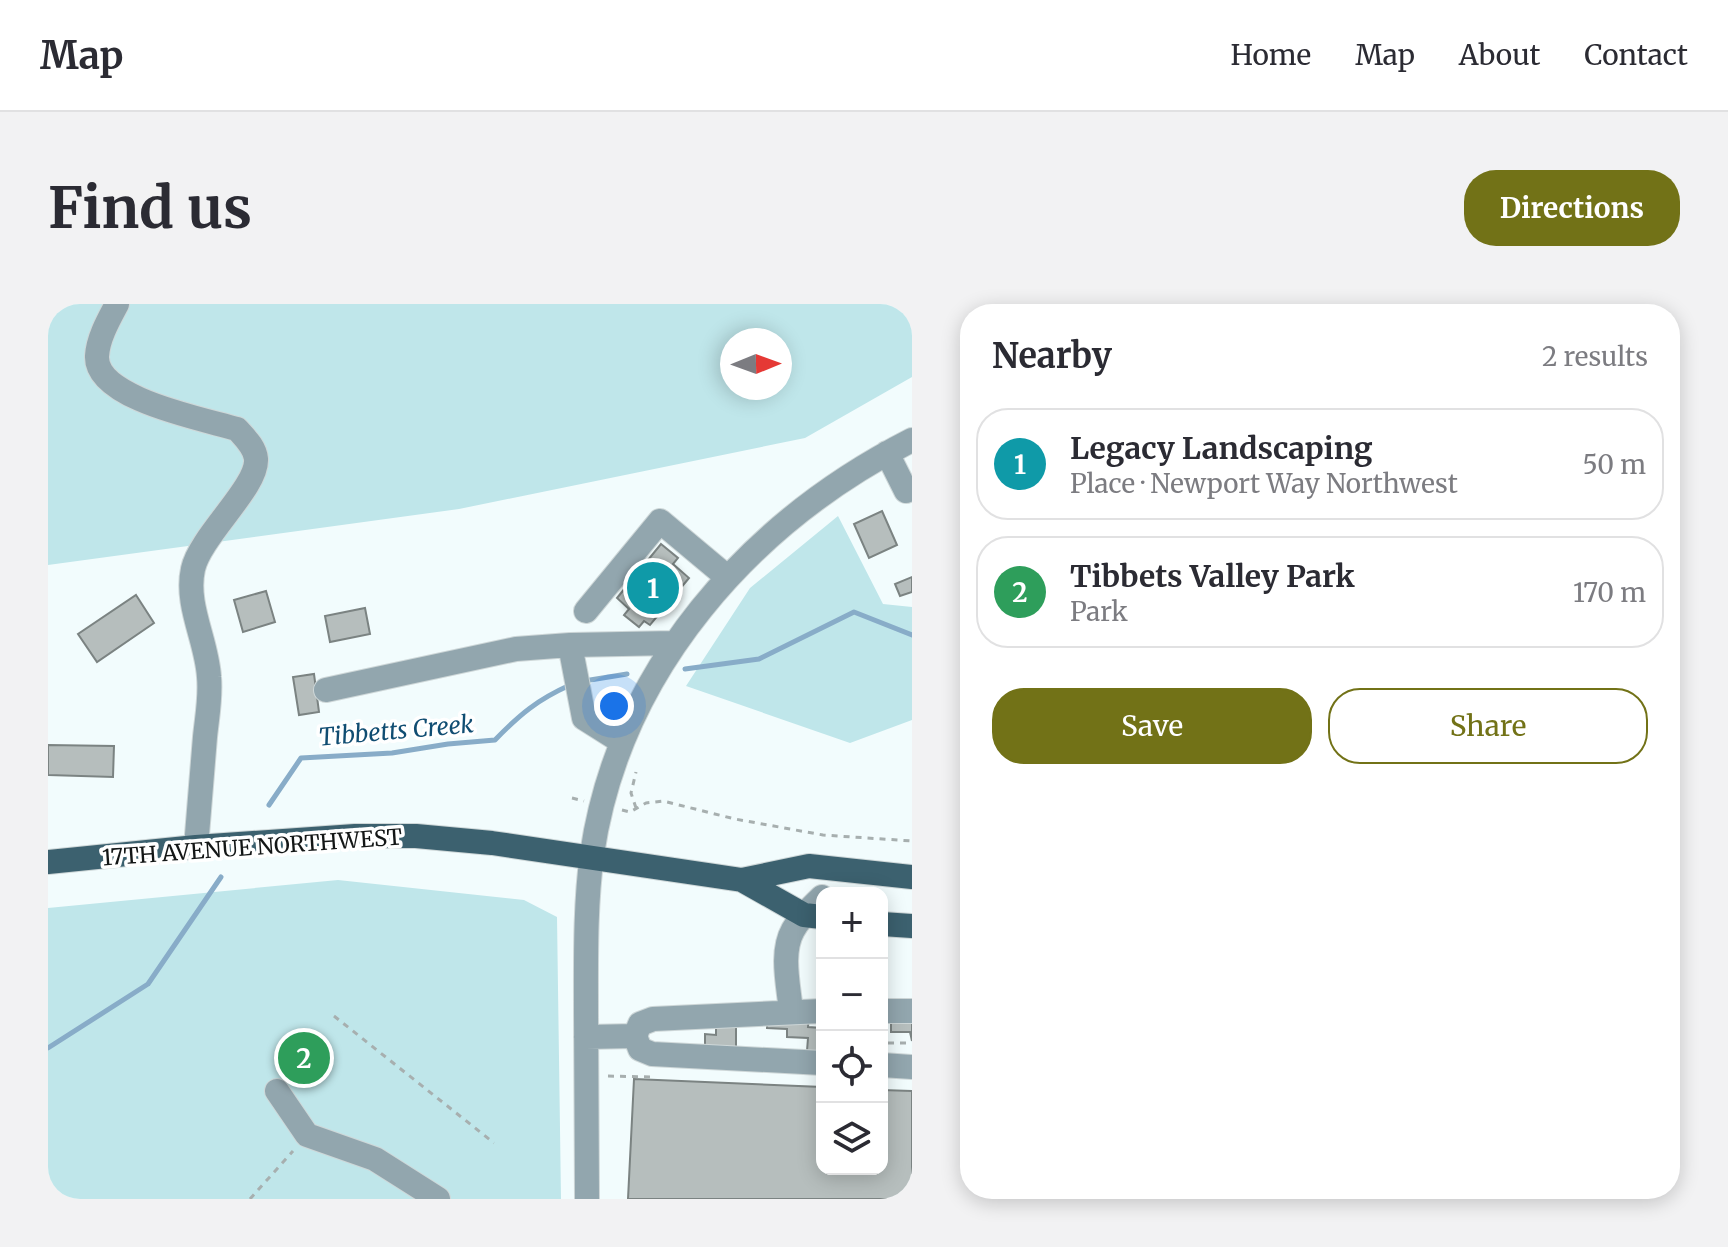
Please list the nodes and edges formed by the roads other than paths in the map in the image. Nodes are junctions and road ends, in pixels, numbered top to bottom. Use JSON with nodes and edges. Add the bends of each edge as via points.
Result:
{"nodes":[{"id":1,"x":117,"y":304,"type":"edge"},
{"id":2,"x":912,"y":440,"type":"edge"},
{"id":3,"x":887,"y":453,"type":"junction"},
{"id":4,"x":906,"y":491,"type":"dead end"},
{"id":5,"x":727,"y":577,"type":"junction"},
{"id":6,"x":586,"y":611,"type":"dead end"},
{"id":7,"x":674,"y":643,"type":"junction"},
{"id":8,"x":570,"y":645,"type":"junction"},
{"id":9,"x":326,"y":690,"type":"dead end"},
{"id":10,"x":622,"y":742,"type":"junction"},
{"id":11,"x":196,"y":847,"type":"junction"},
{"id":12,"x":592,"y":857,"type":"junction"},
{"id":13,"x":48,"y":862,"type":"edge"},
{"id":14,"x":847,"y":871,"type":"junction"},
{"id":15,"x":912,"y":877,"type":"edge"},
{"id":16,"x":742,"y":880,"type":"junction"},
{"id":17,"x":832,"y":887,"type":"edge"},
{"id":18,"x":813,"y":916,"type":"edge"},
{"id":19,"x":888,"y":924,"type":"edge"},
{"id":20,"x":912,"y":926,"type":"edge"},
{"id":21,"x":816,"y":1011,"type":"edge"},
{"id":22,"x":888,"y":1011,"type":"edge"},
{"id":23,"x":912,"y":1011,"type":"edge"},
{"id":24,"x":791,"y":1012,"type":"junction"},
{"id":25,"x":635,"y":1036,"type":"junction"},
{"id":26,"x":586,"y":1037,"type":"junction"},
{"id":27,"x":816,"y":1063,"type":"edge"},
{"id":28,"x":888,"y":1065,"type":"edge"},
{"id":29,"x":912,"y":1067,"type":"edge"},
{"id":30,"x":277,"y":1091,"type":"dead end"},
{"id":31,"x":438,"y":1199,"type":"edge"},
{"id":32,"x":587,"y":1199,"type":"edge"}],
"edges":[{"from":1,"to":11,"type":"street","via":[[97,357],[106,379],[133,397],[237,429],[256,458],[251,477],[204,544],[192,574],[190,589],[210,698]]},
{"from":2,"to":3,"type":"street"},
{"from":3,"to":4,"type":"street"},
{"from":3,"to":5,"type":"street","via":[[817,498]]},
{"from":5,"to":6,"type":"street","via":[[660,521]]},
{"from":5,"to":7,"type":"street"},
{"from":7,"to":8,"type":"street"},
{"from":7,"to":10,"type":"street"},
{"from":8,"to":9,"type":"street","via":[[471,657]]},
{"from":8,"to":10,"type":"street","via":[[584,718]]},
{"from":10,"to":12,"type":"street"},
{"from":11,"to":12,"type":"main road","name":"17TH AVENUE NORTHWEST","via":[[416,836]]},
{"from":11,"to":13,"type":"main road","name":"17TH AVENUE NORTHWEST"},
{"from":12,"to":16,"type":"main road","name":"17TH AVENUE NORTHWEST"},
{"from":12,"to":26,"type":"street"},
{"from":14,"to":15,"type":"main road","name":"17TH AVENUE NORTHWEST"},
{"from":14,"to":16,"type":"main road","name":"17TH AVENUE NORTHWEST","via":[[809,866]]},
{"from":14,"to":17,"type":"street"},
{"from":16,"to":18,"type":"main road","name":"17TH AVENUE NORTHWEST"},
{"from":18,"to":24,"type":"street","via":[[794,929],[788,950]]},
{"from":19,"to":20,"type":"main road"},
{"from":21,"to":24,"type":"street"},
{"from":22,"to":23,"type":"street"},
{"from":24,"to":25,"type":"street","via":[[653,1019],[640,1024]]},
{"from":25,"to":26,"type":"street"},
{"from":25,"to":27,"type":"street","via":[[640,1049],[652,1054]]},
{"from":26,"to":32,"type":"street"},
{"from":28,"to":29,"type":"street"},
{"from":30,"to":31,"type":"street","via":[[307,1135],[375,1159]]}]}
